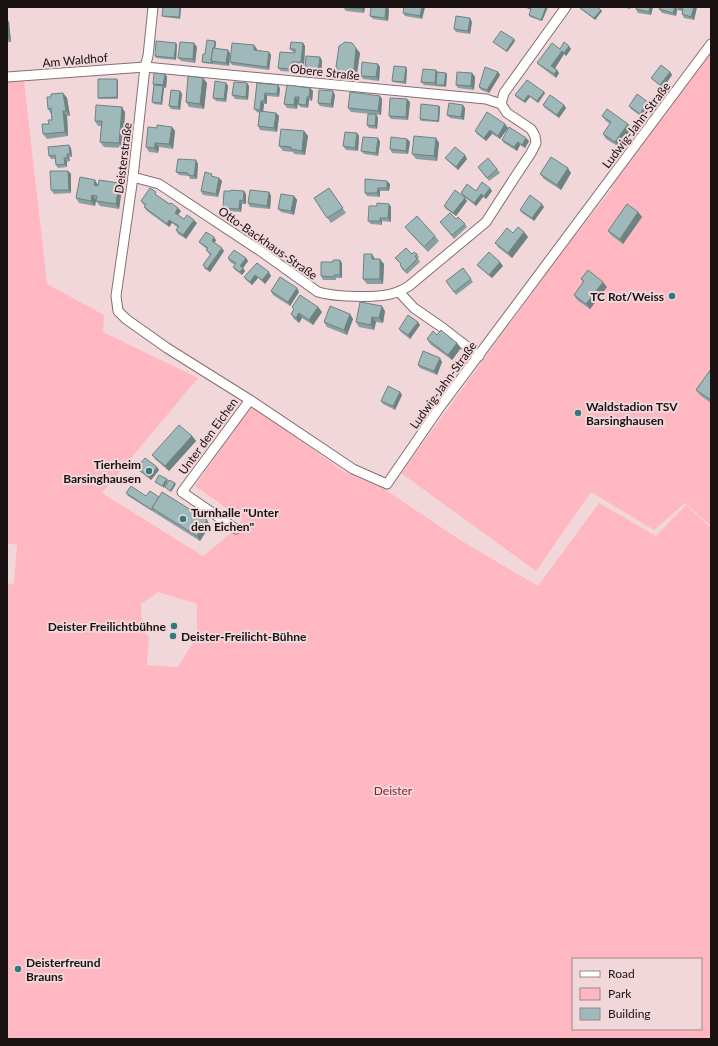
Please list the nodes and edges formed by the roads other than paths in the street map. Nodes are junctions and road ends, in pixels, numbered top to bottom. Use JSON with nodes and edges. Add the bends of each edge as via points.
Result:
{"nodes":[{"id":1,"x":153,"y":7,"type":"edge"},
{"id":2,"x":566,"y":7,"type":"edge"},
{"id":3,"x":711,"y":44,"type":"edge"},
{"id":4,"x":145,"y":67,"type":"junction"},
{"id":5,"x":7,"y":78,"type":"edge"},
{"id":6,"x":502,"y":104,"type":"junction"},
{"id":7,"x":133,"y":177,"type":"junction"},
{"id":8,"x":399,"y":292,"type":"junction"},
{"id":9,"x":118,"y":311,"type":"joint"},
{"id":10,"x":479,"y":356,"type":"junction"},
{"id":11,"x":250,"y":400,"type":"junction"},
{"id":12,"x":236,"y":529,"type":"dead end"}],
"edges":[{"from":1,"to":4,"type":"street","name":"Deisterstraße"},
{"from":2,"to":6,"type":"street","via":[[504,93]]},
{"from":3,"to":10,"type":"street","name":"Ludwig-Jahn-Straße"},
{"from":4,"to":5,"type":"street","name":"Am Waldhof"},
{"from":4,"to":6,"type":"street","name":"Obere Straße","via":[[486,99]]},
{"from":4,"to":7,"type":"street","name":"Deisterstraße"},
{"from":6,"to":8,"type":"street","name":"Otto-Backhaus-Straße","via":[[507,113],[531,129],[536,143],[531,153],[486,222]]},
{"from":7,"to":8,"type":"street","name":"Otto-Backhaus-Straße","via":[[159,184],[318,292],[326,295],[362,296]]},
{"from":7,"to":9,"type":"street","name":"Deisterstraße","via":[[116,296]]},
{"from":8,"to":10,"type":"street","via":[[414,308]]},
{"from":9,"to":11,"type":"street","name":"Ludwig-Jahn-Straße","via":[[126,320],[167,348]]},
{"from":10,"to":11,"type":"street","name":"Ludwig-Jahn-Straße","via":[[387,484],[353,469]]},
{"from":11,"to":12,"type":"street","name":"Unter den Eichen","via":[[182,492]]}]}
